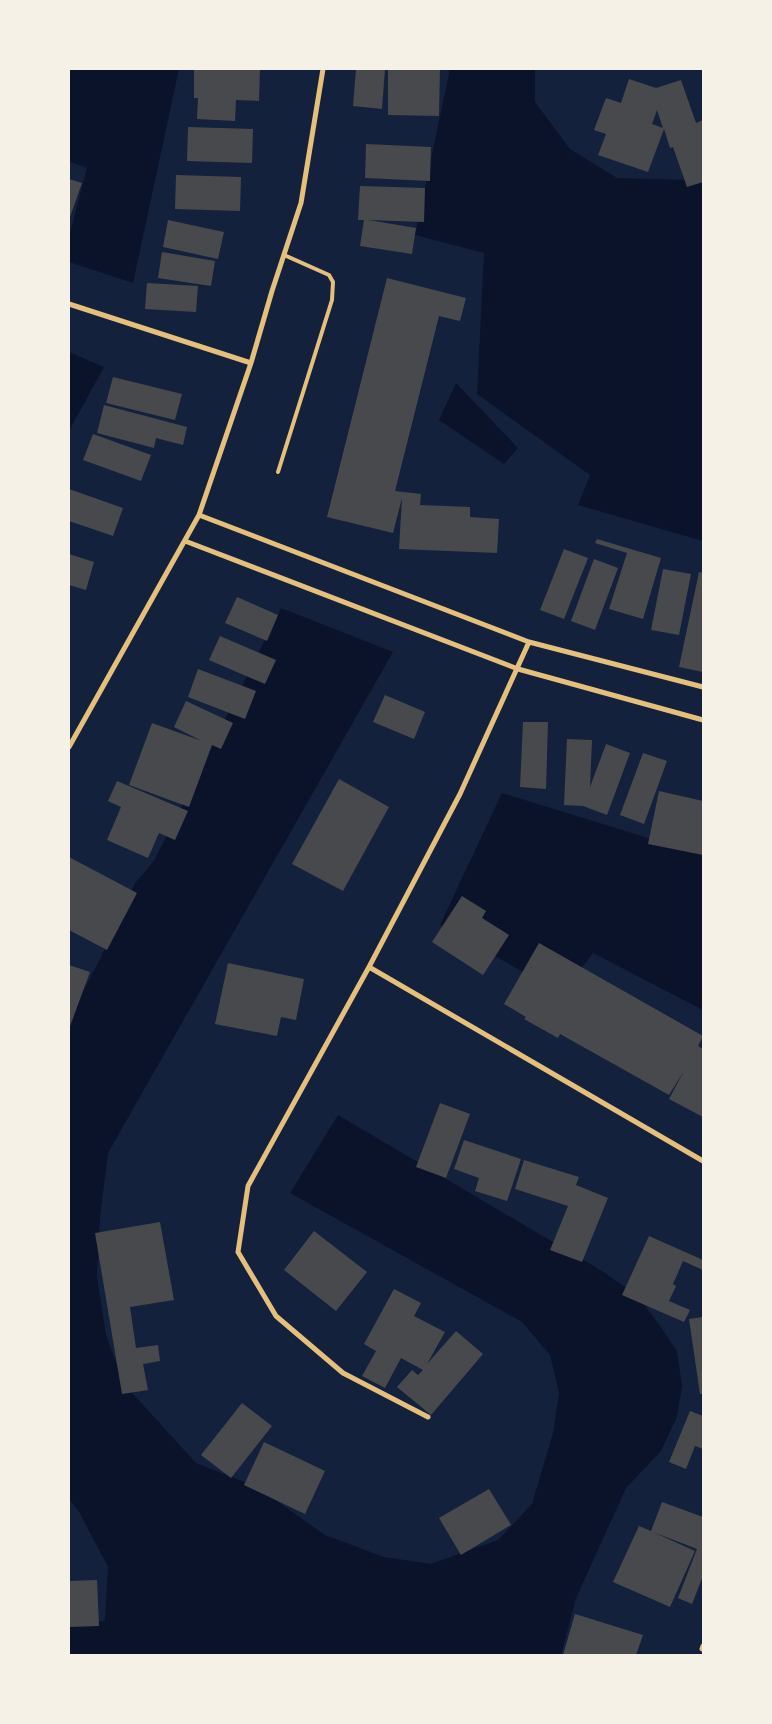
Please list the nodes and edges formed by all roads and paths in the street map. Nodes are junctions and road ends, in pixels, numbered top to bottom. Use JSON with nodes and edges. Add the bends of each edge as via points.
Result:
{"nodes":[{"id":1,"x":323,"y":69,"type":"edge"},
{"id":2,"x":284,"y":255,"type":"junction"},
{"id":3,"x":69,"y":304,"type":"edge"},
{"id":4,"x":251,"y":364,"type":"junction"},
{"id":5,"x":278,"y":472,"type":"dead end"},
{"id":6,"x":199,"y":515,"type":"junction"},
{"id":7,"x":185,"y":540,"type":"junction"},
{"id":8,"x":529,"y":642,"type":"junction"},
{"id":9,"x":518,"y":669,"type":"junction"},
{"id":10,"x":703,"y":688,"type":"edge"},
{"id":11,"x":703,"y":720,"type":"edge"},
{"id":12,"x":69,"y":747,"type":"edge"},
{"id":13,"x":369,"y":967,"type":"junction"},
{"id":14,"x":703,"y":1160,"type":"edge"},
{"id":15,"x":428,"y":1417,"type":"dead end"}],
"edges":[{"from":1,"to":2,"type":"street","via":[[301,203]]},
{"from":2,"to":4,"type":"street"},
{"from":2,"to":5,"type":"lane","via":[[329,275],[333,282],[332,300]]},
{"from":3,"to":4,"type":"street"},
{"from":4,"to":6,"type":"street"},
{"from":6,"to":7,"type":"street"},
{"from":6,"to":8,"type":"street"},
{"from":7,"to":9,"type":"street"},
{"from":7,"to":12,"type":"street"},
{"from":8,"to":9,"type":"street"},
{"from":8,"to":10,"type":"street"},
{"from":9,"to":11,"type":"street"},
{"from":9,"to":13,"type":"street","via":[[460,794]]},
{"from":13,"to":14,"type":"street"},
{"from":13,"to":15,"type":"street","via":[[248,1186],[238,1252],[276,1316],[343,1373]]}]}
